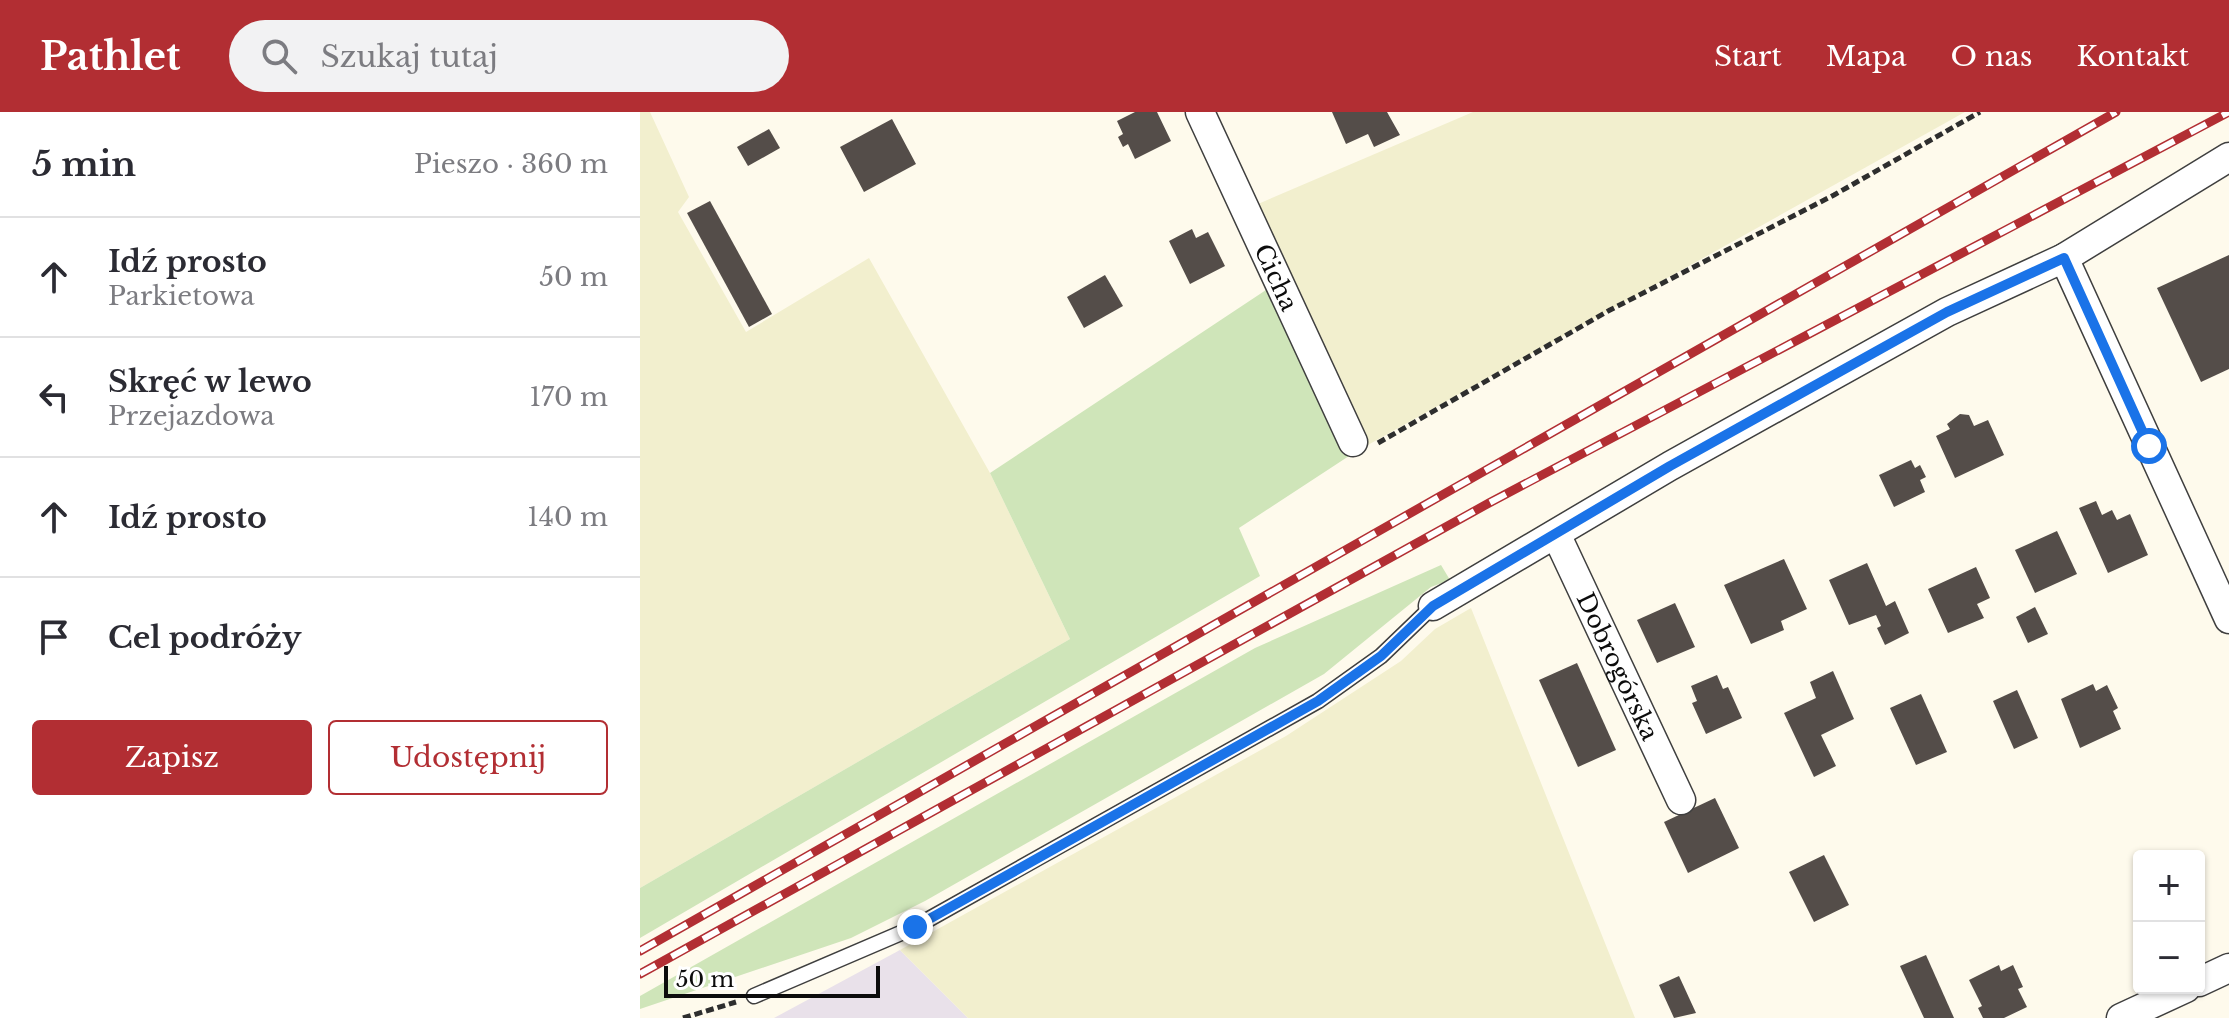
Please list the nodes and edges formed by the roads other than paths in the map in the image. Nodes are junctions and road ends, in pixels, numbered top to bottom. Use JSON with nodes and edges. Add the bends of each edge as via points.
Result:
{"nodes":[{"id":1,"x":1200,"y":112,"type":"edge"},
{"id":2,"x":2229,"y":157,"type":"edge"},
{"id":3,"x":2064,"y":258,"type":"junction"},
{"id":4,"x":1353,"y":442,"type":"road end"},
{"id":5,"x":1556,"y":534,"type":"junction"},
{"id":6,"x":1433,"y":606,"type":"joint"},
{"id":7,"x":2229,"y":619,"type":"edge"},
{"id":8,"x":1681,"y":800,"type":"dead end"},
{"id":9,"x":2229,"y":968,"type":"edge"},
{"id":10,"x":2205,"y":979,"type":"edge"},
{"id":11,"x":2173,"y":994,"type":"edge"},
{"id":12,"x":754,"y":996,"type":"road end"},
{"id":13,"x":2121,"y":1018,"type":"edge"}],
"edges":[{"from":1,"to":4,"type":"street","name":"Cicha"},
{"from":2,"to":3,"type":"street"},
{"from":3,"to":5,"type":"street","via":[[1947,312]]},
{"from":3,"to":7,"type":"street"},
{"from":5,"to":6,"type":"street"},
{"from":5,"to":8,"type":"street","name":"Dobrogórska"},
{"from":6,"to":12,"type":"lane","via":[[1381,656],[1318,701],[915,927]]},
{"from":9,"to":10,"type":"street"},
{"from":11,"to":13,"type":"street"}]}
